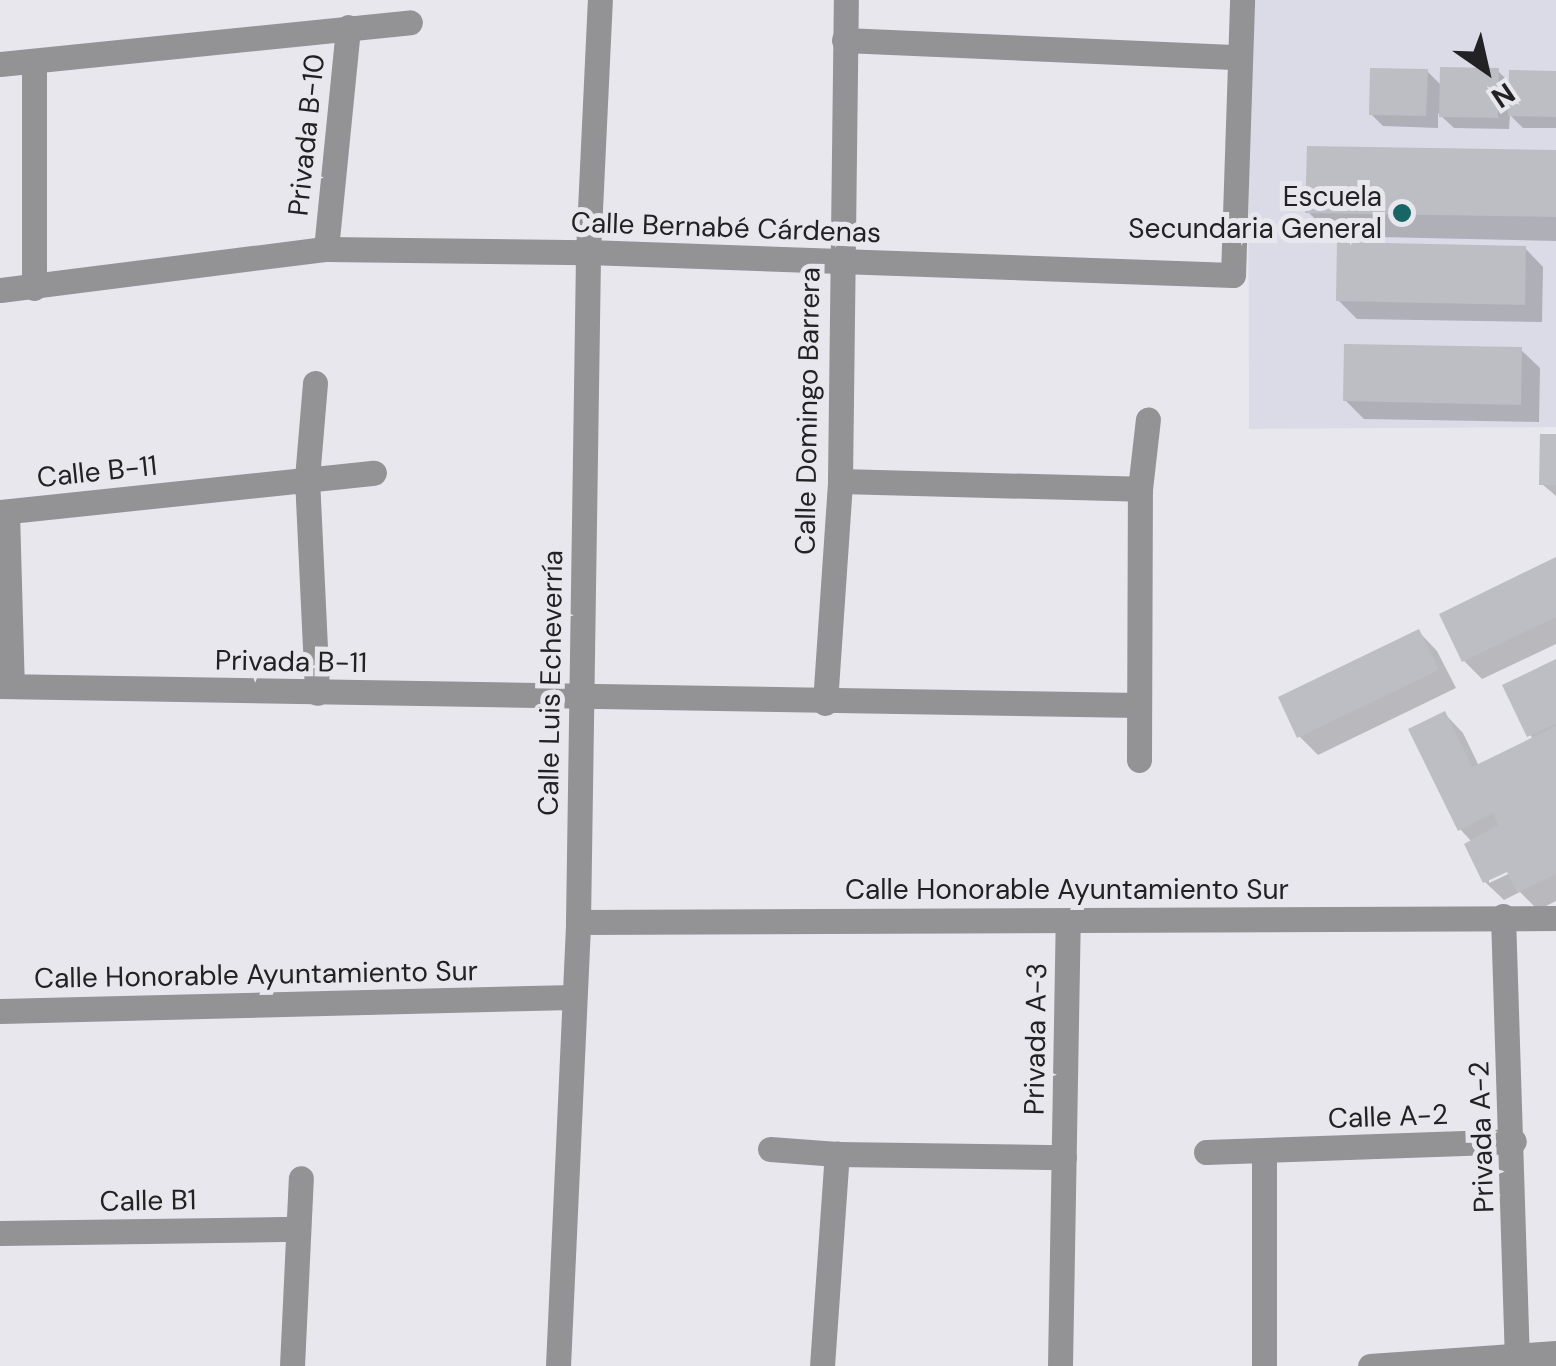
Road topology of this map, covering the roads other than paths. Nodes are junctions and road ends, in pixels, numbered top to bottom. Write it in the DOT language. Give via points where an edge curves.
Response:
graph roads {
  1 [pos="600,0"];
  2 [pos="846,0"];
  3 [pos="1242,0"];
  4 [pos="410,22"];
  5 [pos="348,27"];
  6 [pos="844,40"];
  7 [pos="1240,57"];
  8 [pos="34,62"];
  9 [pos="0,64"];
  10 [pos="326,249"];
  11 [pos="588,252"];
  12 [pos="842,262"];
  13 [pos="34,288"];
  14 [pos="0,290"];
  15 [pos="314,383"];
  16 [pos="1148,419"];
  17 [pos="374,473"];
  18 [pos="307,478"];
  19 [pos="840,481"];
  20 [pos="1140,489"];
  21 [pos="4,512"];
  22 [pos="6,686"];
  23 [pos="317,693"];
  24 [pos="580,696"];
  25 [pos="826,703"];
  26 [pos="1139,705"];
  27 [pos="1139,760"];
  28 [pos="1503,916"];
  29 [pos="1556,918"];
  30 [pos="578,922"];
  31 [pos="1068,922"];
  32 [pos="573,998"];
  33 [pos="0,1011"];
  34 [pos="1514,1141"];
  35 [pos="770,1149"];
  36 [pos="1206,1152"];
  37 [pos="1264,1152"];
  38 [pos="837,1154"];
  39 [pos="1064,1157"];
  40 [pos="302,1178"];
  41 [pos="298,1228"];
  42 [pos="0,1233"];
  43 [pos="1556,1352"];
  44 [pos="1518,1356"];
  45 [pos="292,1366"];
  46 [pos="558,1366"];
  47 [pos="822,1366"];
  48 [pos="1060,1366"];
  49 [pos="1264,1366"];
  50 [pos="1370,1366"];
  1 -- 11 [label="street, Calle Luis Echeverría"];
  2 -- 6 [label="street, Calle Domingo Barrera"];
  3 -- 7 [label="street"];
  4 -- 5 [label="street, Privada B-10"];
  5 -- 8 [label="street, Privada B-10"];
  5 -- 10 [label="street, Privada B-10"];
  6 -- 7 [label="street"];
  6 -- 12 [label="street, Calle Domingo Barrera"];
  7 -- 12 [label="street, Calle Bernabé Cárdenas" via="1233,276"];
  8 -- 9 [label="street, Privada B-10"];
  8 -- 13 [label="street"];
  10 -- 11 [label="street, Calle Bernabé Cárdenas"];
  10 -- 13 [label="street, Calle Bernabé Cárdenas"];
  11 -- 12 [label="street, Calle Bernabé Cárdenas"];
  11 -- 24 [label="street, Calle Luis Echeverría"];
  12 -- 19 [label="street, Calle Domingo Barrera"];
  13 -- 14 [label="street, Calle Bernabé Cárdenas"];
  15 -- 18 [label="street"];
  16 -- 20 [label="street"];
  17 -- 18 [label="street"];
  18 -- 21 [label="street, Calle B-11"];
  18 -- 23 [label="street"];
  19 -- 20 [label="street"];
  19 -- 25 [label="street, Calle Domingo Barrera"];
  20 -- 26 [label="street"];
  21 -- 22 [label="street, Calle B-11"];
  22 -- 23 [label="street, Privada B-11"];
  23 -- 24 [label="street, Privada B-11"];
  24 -- 25 [label="street"];
  24 -- 30 [label="street, Calle Luis Echeverría"];
  25 -- 26 [label="street"];
  26 -- 27 [label="street"];
  28 -- 29 [label="street, Calle Honorable Ayuntamiento Sur"];
  28 -- 31 [label="street, Calle Honorable Ayuntamiento Sur"];
  28 -- 34 [label="street, Privada A-2"];
  30 -- 31 [label="street, Calle Honorable Ayuntamiento Sur"];
  30 -- 32 [label="street, Calle Luis Echeverría"];
  31 -- 39 [label="street, Privada A-3"];
  32 -- 33 [label="street, Calle Honorable Ayuntamiento Sur"];
  32 -- 46 [label="street, Calle Luis Echeverría"];
  34 -- 37 [label="street, Calle A-2"];
  34 -- 44 [label="street, Privada A-2"];
  35 -- 38 [label="street"];
  36 -- 37 [label="street, Calle A-2"];
  37 -- 49 [label="street"];
  38 -- 39 [label="street"];
  38 -- 47 [label="street"];
  39 -- 48 [label="street, Privada A-3"];
  40 -- 41 [label="street"];
  41 -- 42 [label="street, Calle B1"];
  41 -- 45 [label="street"];
  43 -- 44 [label="street"];
  44 -- 50 [label="street"];
}
